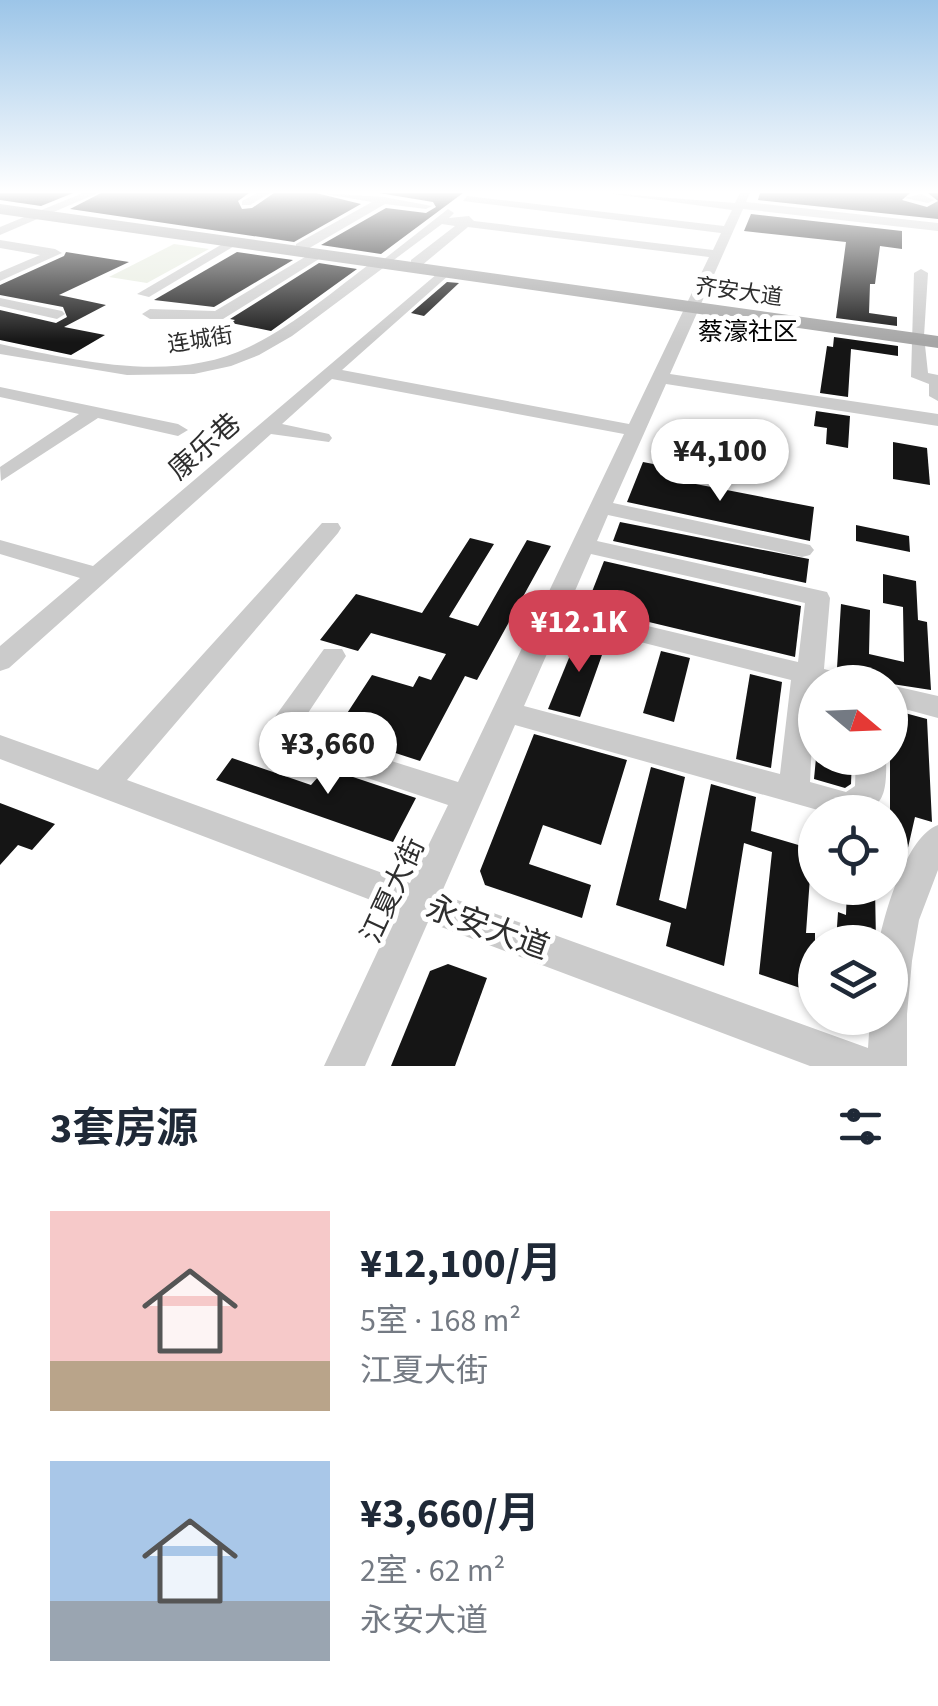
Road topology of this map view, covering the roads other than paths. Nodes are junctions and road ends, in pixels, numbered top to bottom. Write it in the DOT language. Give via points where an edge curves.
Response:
graph roads {
  1 [pos="234,243"];
  2 [pos="241,243"];
  3 [pos="252,243"];
  4 [pos="322,243"];
  5 [pos="409,243"];
  6 [pos="441,243"];
  7 [pos="626,243"];
  8 [pos="722,243"];
  9 [pos="0,244"];
  10 [pos="310,251"];
  11 [pos="717,254"];
  12 [pos="384,261"];
  13 [pos="416,263"];
  14 [pos="444,272"];
  15 [pos="921,273"];
  16 [pos="0,276"];
  17 [pos="144,294"];
  18 [pos="0,302"];
  19 [pos="694,304"];
  20 [pos="57,314"];
  21 [pos="150,314"];
  22 [pos="928,337"];
  23 [pos="0,349"];
  24 [pos="328,373"];
  25 [pos="660,378"];
  26 [pos="0,392"];
  27 [pos="938,396"];
  28 [pos="96,412"];
  29 [pos="938,420"];
  30 [pos="268,427"];
  31 [pos="178,430"];
  32 [pos="636,431"];
  33 [pos="322,438"];
  34 [pos="7,477"];
  35 [pos="601,507"];
  36 [pos="330,528"];
  37 [pos="583,545"];
  38 [pos="0,548"];
  39 [pos="802,550"];
  40 [pos="98,576"];
  41 [pos="553,612"];
  42 [pos="332,656"];
  43 [pos="0,661"];
  44 [pos="809,665"];
  45 [pos="798,673"];
  46 [pos="908,700"];
  47 [pos="938,707"];
  48 [pos="507,712"];
  49 [pos="0,747"];
  50 [pos="798,758"];
  51 [pos="871,775"];
  52 [pos="104,785"];
  53 [pos="794,791"];
  54 [pos="468,798"];
  55 [pos="938,839"];
  56 [pos="420,902"];
  57 [pos="899,925"];
  58 [pos="889,1035"];
  59 [pos="344,1066"];
  60 [pos="863,1066"];
  61 [pos="887,1066"];
  1 -- 17 [label="street"];
  2 -- 10 [label="main road, 齐安大道"];
  3 -- 10 [label="main road, 齐安大道"];
  4 -- 10 [label="street"];
  5 -- 12 [label="street, 连城街"];
  6 -- 13 [label="street"];
  7 -- 11 [label="street"];
  8 -- 11 [label="street, 江夏大街"];
  9 -- 16 [label="street" via="55,253"];
  10 -- 12 [label="main road, 齐安大道"];
  10 -- 21 [label="street" via="218,316"];
  11 -- 19 [label="street, 江夏大街"];
  12 -- 13 [label="main road, 齐安大道"];
  12 -- 14 [label="main road, 齐安大道"];
  12 -- 23 [label="street, 连城街" via="260,348 211,365 89,365"];
  13 -- 19 [label="main road, 齐安大道"];
  14 -- 19 [label="main road, 齐安大道"];
  14 -- 24 [label="street, 康乐巷"];
  15 -- 22 [label="street"];
  18 -- 20 [label="street"];
  19 -- 22 [label="main road, 齐安大道"];
  19 -- 25 [label="street, 江夏大街"];
  22 -- 27 [label="street" via="920,377 936,380"];
  24 -- 30 [label="street, 康乐巷"];
  24 -- 32 [label="street"];
  25 -- 29 [label="street"];
  25 -- 32 [label="street, 江夏大街"];
  26 -- 28 [label="street"];
  28 -- 31 [label="street"];
  28 -- 34 [label="street"];
  30 -- 33 [label="street"];
  30 -- 40 [label="street, 康乐巷"];
  32 -- 35 [label="street, 江夏大街"];
  35 -- 37 [label="street, 江夏大街"];
  35 -- 39 [label="street"];
  36 -- 52 [label="street"];
  37 -- 41 [label="street, 江夏大街"];
  37 -- 44 [label="street" via="818,598"];
  38 -- 40 [label="street"];
  40 -- 43 [label="street, 康乐巷"];
  41 -- 45 [label="street"];
  41 -- 48 [label="street, 江夏大街"];
  42 -- 54 [label="street" via="276,736"];
  46 -- 47 [label="street"];
  48 -- 53 [label="street"];
  48 -- 54 [label="street, 江夏大街"];
  49 -- 52 [label="street, 永安大道"];
  50 -- 53 [label="street"];
  51 -- 53 [label="street" via="871,792 850,806"];
  52 -- 56 [label="street, 永安大道"];
  54 -- 56 [label="street, 江夏大街"];
  55 -- 57 [label="street" via="918,871"];
  56 -- 59 [label="street, 江夏大街"];
  56 -- 60 [label="street, 永安大道"];
  58 -- 61 [label="street"];
}
